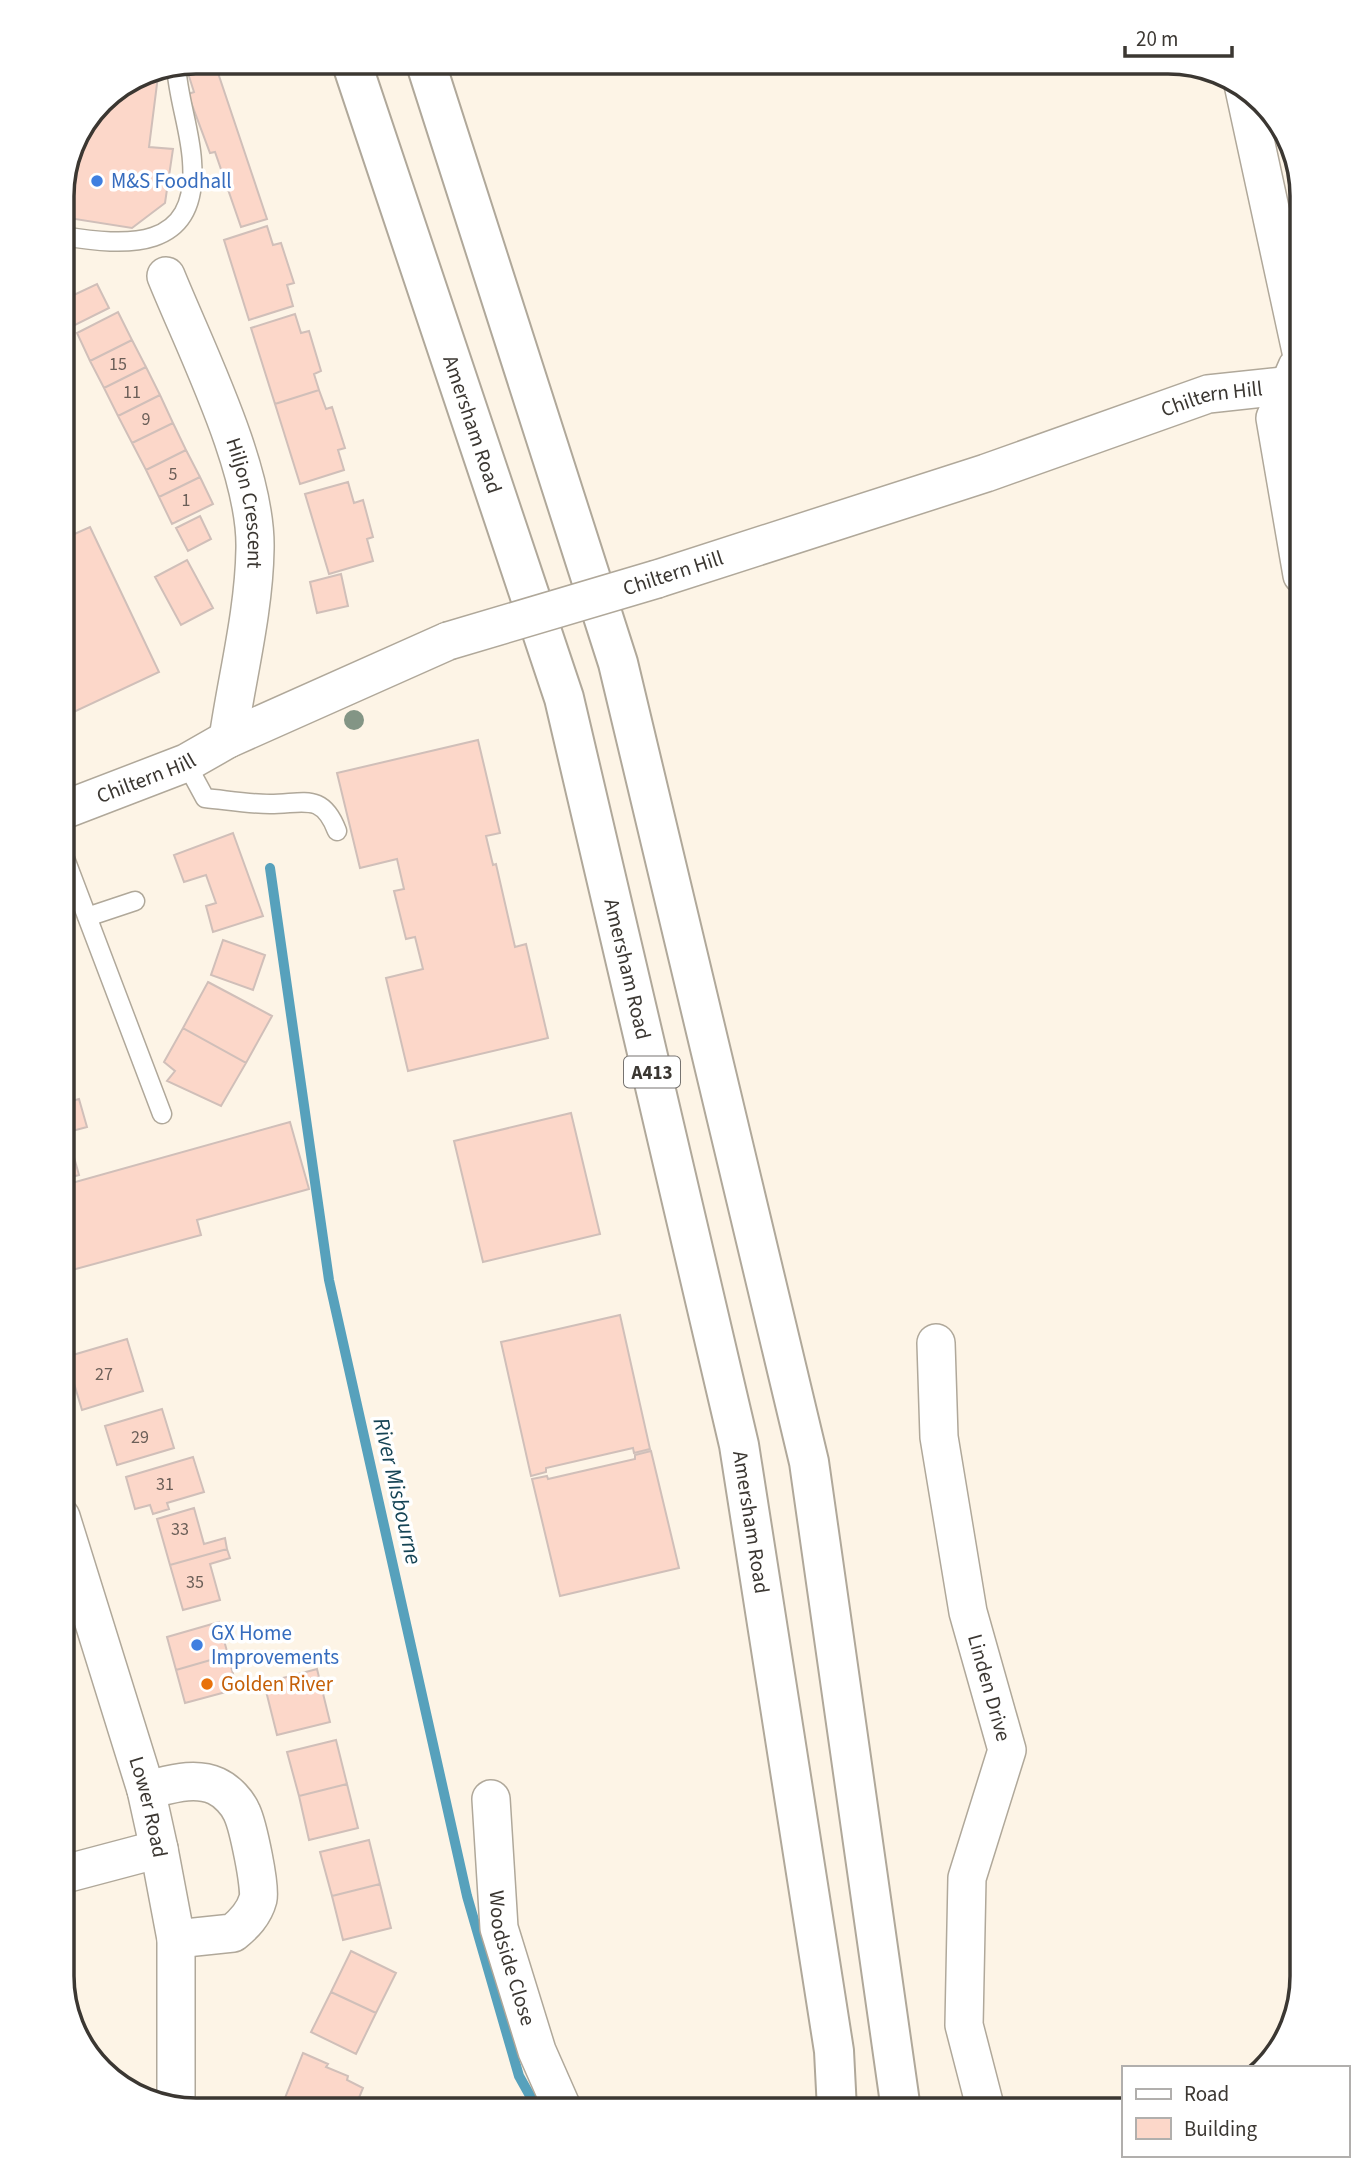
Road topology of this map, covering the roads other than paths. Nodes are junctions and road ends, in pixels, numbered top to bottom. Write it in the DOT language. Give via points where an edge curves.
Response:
graph roads {
  1 [pos="355,74"];
  2 [pos="429,74"];
  3 [pos="177,76"];
  4 [pos="1247,103"];
  5 [pos="74,237"];
  6 [pos="166,276"];
  7 [pos="1290,324"];
  8 [pos="1290,372"];
  9 [pos="1290,388"];
  10 [pos="1290,505"];
  11 [pos="228,739"];
  12 [pos="186,763"];
  13 [pos="74,806"];
  14 [pos="337,831"];
  15 [pos="74,882"];
  16 [pos="135,901"];
  17 [pos="87,917"];
  18 [pos="162,1114"];
  19 [pos="936,1343"];
  20 [pos="74,1559"];
  21 [pos="146,1790"];
  22 [pos="491,1799"];
  23 [pos="159,1849"];
  24 [pos="74,1872"];
  25 [pos="176,1939"];
  26 [pos="176,2096"];
  27 [pos="557,2097"];
  28 [pos="836,2098"];
  29 [pos="899,2098"];
  30 [pos="983,2098"];
  1 -- 28 [label="highway, Amersham Road / A413" via="564,698 739,1445 834,2051"];
  2 -- 29 [label="highway, A413" via="618,663 809,1462"];
  3 -- 5 [label="lane" via="192,161 189,197 177,221 161,235 143,242"];
  4 -- 7 [label="street"];
  6 -- 11 [label="street, Hiljon Crescent" via="227,424 249,498 255,548"];
  8 -- 11 [label="street, Chiltern Hill, bridge" via="1208,394 986,473 657,579 448,641"];
  9 -- 10 [label="street" via="1275,418"];
  11 -- 12 [label="street, Chiltern Hill"];
  12 -- 13 [label="street, Chiltern Hill"];
  12 -- 14 [label="lane" via="205,798 317,803 331,814"];
  15 -- 17 [label="lane"];
  16 -- 17 [label="lane"];
  17 -- 18 [label="lane"];
  19 -- 30 [label="street, Linden Drive" via="939,1437 968,1612 1007,1750 967,1878 964,2025"];
  20 -- 21 [label="street, Lower Road"];
  21 -- 23 [label="street, Lower Road"];
  21 -- 25 [label="street" via="204,1782 230,1796 243,1814 259,1895 254,1911 233,1933"];
  22 -- 27 [label="street, Woodside Close" via="499,1928 537,2051"];
  23 -- 24 [label="street"];
  23 -- 25 [label="street, Lower Road"];
  25 -- 26 [label="street, Lower Road"];
}
